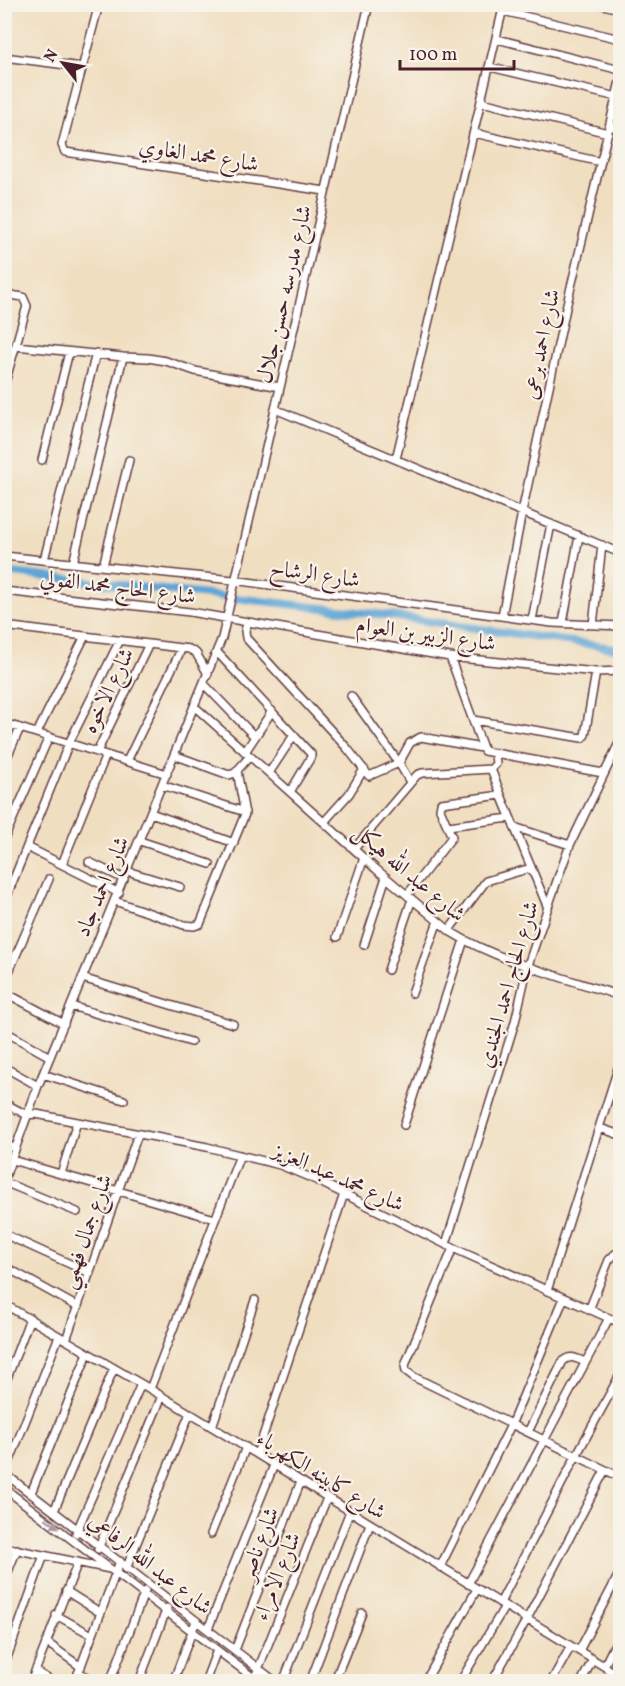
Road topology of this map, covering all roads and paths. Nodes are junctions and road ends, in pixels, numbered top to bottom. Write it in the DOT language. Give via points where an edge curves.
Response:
graph roads {
  1 [pos="99,4"];
  2 [pos="369,4"];
  3 [pos="599,4"];
  4 [pos="504,8"];
  5 [pos="621,9"];
  6 [pos="497,39"];
  7 [pos="621,39"];
  8 [pos="4,57"];
  9 [pos="82,67"];
  10 [pos="490,67"];
  11 [pos="621,69"];
  12 [pos="621,81"];
  13 [pos="618,95"];
  14 [pos="482,102"];
  15 [pos="609,129"];
  16 [pos="621,129"];
  17 [pos="474,133"];
  18 [pos="601,162"];
  19 [pos="325,191"];
  20 [pos="4,294"];
  21 [pos="16,346"];
  22 [pos="69,352"];
  23 [pos="96,353"];
  24 [pos="123,357"];
  25 [pos="4,386"];
  26 [pos="280,387"];
  27 [pos="275,409"];
  28 [pos="396,459"];
  29 [pos="42,460"];
  30 [pos="129,460"];
  31 [pos="522,512"];
  32 [pos="551,524"];
  33 [pos="579,536"];
  34 [pos="602,545"];
  35 [pos="621,553"];
  36 [pos="4,556"];
  37 [pos="44,560"];
  38 [pos="73,563"];
  39 [pos="103,566"];
  40 [pos="233,580"];
  41 [pos="4,591"];
  42 [pos="229,606"];
  43 [pos="502,616"];
  44 [pos="227,619"];
  45 [pos="532,620"];
  46 [pos="247,622"];
  47 [pos="563,624"];
  48 [pos="593,625"];
  49 [pos="4,626"];
  50 [pos="621,627"];
  51 [pos="85,636"];
  52 [pos="120,640"];
  53 [pos="149,644"];
  54 [pos="182,648"];
  55 [pos="217,652"];
  56 [pos="450,657"];
  57 [pos="621,671"];
  58 [pos="596,672"];
  59 [pos="208,674"];
  60 [pos="204,684"];
  61 [pos="351,696"];
  62 [pos="194,706"];
  63 [pos="272,711"];
  64 [pos="473,720"];
  65 [pos="4,723"];
  66 [pos="20,728"];
  67 [pos="37,733"];
  68 [pos="294,735"];
  69 [pos="255,736"];
  70 [pos="50,737"];
  71 [pos="621,741"];
  72 [pos="69,743"];
  73 [pos="482,748"];
  74 [pos="97,752"];
  75 [pos="248,754"];
  76 [pos="106,755"];
  77 [pos="174,755"];
  78 [pos="495,755"];
  79 [pos="612,758"];
  80 [pos="621,760"];
  81 [pos="127,761"];
  82 [pos="399,763"];
  83 [pos="4,764"];
  84 [pos="491,769"];
  85 [pos="364,770"];
  86 [pos="237,771"];
  87 [pos="269,773"];
  88 [pos="603,773"];
  89 [pos="167,774"];
  90 [pos="410,782"];
  91 [pos="162,785"];
  92 [pos="290,792"];
  93 [pos="501,795"];
  94 [pos="245,812"];
  95 [pos="151,813"];
  96 [pos="510,818"];
  97 [pos="324,822"];
  98 [pos="448,826"];
  99 [pos="514,827"];
  100 [pos="4,839"];
  101 [pos="140,841"];
  102 [pos="234,843"];
  103 [pos="570,846"];
  104 [pos="27,847"];
  105 [pos="354,849"];
  106 [pos="364,858"];
  107 [pos="89,862"];
  108 [pos="62,864"];
  109 [pos="210,864"];
  110 [pos="531,868"];
  111 [pos="127,871"];
  112 [pos="386,877"];
  113 [pos="48,879"];
  114 [pos="124,879"];
  115 [pos="180,887"];
  116 [pos="117,897"];
  117 [pos="410,897"];
  118 [pos="4,903"];
  119 [pos="548,908"];
  120 [pos="438,921"];
  121 [pos="449,930"];
  122 [pos="338,937"];
  123 [pos="464,940"];
  124 [pos="364,945"];
  125 [pos="528,965"];
  126 [pos="388,970"];
  127 [pos="82,978"];
  128 [pos="4,983"];
  129 [pos="4,992"];
  130 [pos="412,993"];
  131 [pos="621,996"];
  132 [pos="71,1006"];
  133 [pos="64,1024"];
  134 [pos="232,1024"];
  135 [pos="4,1031"];
  136 [pos="190,1042"];
  137 [pos="50,1057"];
  138 [pos="621,1062"];
  139 [pos="4,1067"];
  140 [pos="43,1074"];
  141 [pos="38,1086"];
  142 [pos="617,1089"];
  143 [pos="124,1100"];
  144 [pos="4,1103"];
  145 [pos="27,1115"];
  146 [pos="78,1122"];
  147 [pos="404,1125"];
  148 [pos="600,1128"];
  149 [pos="138,1134"];
  150 [pos="621,1135"];
  151 [pos="4,1143"];
  152 [pos="15,1149"];
  153 [pos="240,1155"];
  154 [pos="12,1160"];
  155 [pos="61,1174"];
  156 [pos="4,1181"];
  157 [pos="118,1191"];
  158 [pos="344,1194"];
  159 [pos="77,1212"];
  160 [pos="215,1219"];
  161 [pos="4,1234"];
  162 [pos="449,1246"];
  163 [pos="621,1254"];
  164 [pos="4,1266"];
  165 [pos="90,1273"];
  166 [pos="547,1292"];
  167 [pos="564,1298"];
  168 [pos="255,1300"];
  169 [pos="5,1304"];
  170 [pos="78,1307"];
  171 [pos="589,1310"];
  172 [pos="30,1318"];
  173 [pos="609,1318"];
  174 [pos="621,1323"];
  175 [pos="59,1335"];
  176 [pos="66,1340"];
  177 [pos="88,1353"];
  178 [pos="585,1362"];
  179 [pos="114,1368"];
  180 [pos="621,1375"];
  181 [pos="141,1384"];
  182 [pos="4,1386"];
  183 [pos="150,1389"];
  184 [pos="162,1396"];
  185 [pos="190,1413"];
  186 [pos="511,1425"];
  187 [pos="212,1427"];
  188 [pos="528,1432"];
  189 [pos="545,1441"];
  190 [pos="246,1448"];
  191 [pos="257,1454"];
  192 [pos="576,1456"];
  193 [pos="274,1465"];
  194 [pos="605,1470"];
  195 [pos="5,1473"];
  196 [pos="621,1477"];
  197 [pos="301,1482"];
  198 [pos="7,1490"];
  199 [pos="31,1493"];
  200 [pos="327,1498"];
  201 [pos="4,1501"];
  202 [pos="54,1511"];
  203 [pos="350,1511"];
  204 [pos="370,1524"];
  205 [pos="78,1529"];
  206 [pos="211,1534"];
  207 [pos="74,1539"];
  208 [pos="99,1546"];
  209 [pos="4,1547"];
  210 [pos="17,1549"];
  211 [pos="44,1555"];
  212 [pos="95,1555"];
  213 [pos="78,1562"];
  214 [pos="120,1562"];
  215 [pos="440,1567"];
  216 [pos="127,1568"];
  217 [pos="114,1570"];
  218 [pos="621,1572"];
  219 [pos="123,1577"];
  220 [pos="4,1582"];
  221 [pos="147,1583"];
  222 [pos="468,1584"];
  223 [pos="477,1589"];
  224 [pos="66,1591"];
  225 [pos="144,1593"];
  226 [pos="170,1601"];
  227 [pos="502,1604"];
  228 [pos="166,1610"];
  229 [pos="100,1613"];
  230 [pos="362,1613"];
  231 [pos="56,1616"];
  232 [pos="527,1619"];
  233 [pos="196,1620"];
  234 [pos="208,1629"];
  235 [pos="192,1630"];
  236 [pos="621,1634"];
  237 [pos="92,1635"];
  238 [pos="46,1642"];
  239 [pos="572,1646"];
  240 [pos="217,1650"];
  241 [pos="235,1650"];
  242 [pos="579,1651"];
  243 [pos="593,1659"];
  244 [pos="4,1666"];
  245 [pos="604,1666"];
  246 [pos="259,1668"];
  247 [pos="79,1670"];
  248 [pos="35,1671"];
  249 [pos="619,1675"];
  250 [pos="256,1680"];
  251 [pos="552,1681"];
  252 [pos="31,1682"];
  253 [pos="53,1682"];
  254 [pos="75,1682"];
  255 [pos="100,1682"];
  256 [pos="110,1682"];
  257 [pos="139,1682"];
  258 [pos="173,1682"];
  259 [pos="205,1682"];
  260 [pos="276,1682"];
  261 [pos="283,1682"];
  262 [pos="310,1682"];
  263 [pos="334,1682"];
  264 [pos="425,1682"];
  265 [pos="460,1682"];
  266 [pos="492,1682"];
  267 [pos="581,1682"];
  268 [pos="612,1682"];
  1 -- 9 [label="street"];
  2 -- 19 [label="street, شارع مدرسه حسن جلال"];
  3 -- 5 [label="street"];
  4 -- 6 [label="street"];
  4 -- 7 [label="street"];
  6 -- 10 [label="street"];
  6 -- 11 [label="street"];
  8 -- 9 [label="street"];
  9 -- 19 [label="street, شارع محمد الغاوي" via="62,145 67,152"];
  10 -- 13 [label="street"];
  10 -- 14 [label="street"];
  12 -- 13 [label="street, شارع احمد برعى"];
  13 -- 15 [label="street, شارع احمد برعى"];
  14 -- 15 [label="street"];
  14 -- 17 [label="street"];
  15 -- 16 [label="street"];
  15 -- 18 [label="street, شارع احمد برعى"];
  17 -- 18 [label="street"];
  17 -- 28 [label="street"];
  18 -- 31 [label="street, شارع احمد برعى"];
  19 -- 26 [label="street, شارع مدرسه حسن جلال"];
  20 -- 21 [label="street" via="27,301"];
  21 -- 22 [label="street"];
  21 -- 25 [label="street"];
  22 -- 23 [label="street"];
  22 -- 29 [label="street"];
  23 -- 24 [label="street"];
  23 -- 37 [label="street"];
  24 -- 26 [label="street" via="166,361 195,371"];
  24 -- 38 [label="street"];
  26 -- 27 [label="street, شارع مدرسه حسن جلال"];
  27 -- 28 [label="street"];
  27 -- 40 [label="street, شارع مدرسه حسن جلال"];
  28 -- 31 [label="street"];
  30 -- 39 [label="street"];
  31 -- 32 [label="street"];
  31 -- 43 [label="street, شارع احمد برعى"];
  32 -- 33 [label="street"];
  32 -- 45 [label="street"];
  33 -- 34 [label="street"];
  33 -- 47 [label="street"];
  34 -- 35 [label="street"];
  34 -- 48 [label="street"];
  36 -- 37 [label="street, شارع الرشاح"];
  37 -- 38 [label="street, شارع الرشاح"];
  38 -- 39 [label="street, شارع الرشاح"];
  39 -- 40 [label="street, شارع الرشاح"];
  40 -- 42 [label="street, شارع مدرسه حسن جلال"];
  40 -- 43 [label="street, شارع الرشاح"];
  41 -- 44 [label="street, شارع الحاج محمد الفولي"];
  42 -- 44 [label="street, شارع احمد جاد"];
  43 -- 45 [label="street, شارع الرشاح"];
  44 -- 46 [label="street, شارع الزبير بن العوام"];
  44 -- 55 [label="street, شارع احمد جاد"];
  45 -- 47 [label="street, شارع الرشاح"];
  46 -- 56 [label="street, شارع الزبير بن العوام"];
  46 -- 85 [label="street" via="246,638"];
  47 -- 48 [label="street, شارع الرشاح"];
  48 -- 50 [label="street, شارع الرشاح"];
  49 -- 51 [label="street"];
  51 -- 52 [label="street"];
  51 -- 67 [label="street"];
  52 -- 53 [label="street"];
  52 -- 72 [label="street"];
  53 -- 54 [label="street"];
  53 -- 74 [label="street, شارع الاخوه"];
  54 -- 59 [label="street" via="193,650"];
  54 -- 81 [label="street"];
  55 -- 59 [label="street, شارع احمد جاد"];
  55 -- 63 [label="street"];
  56 -- 58 [label="street, شارع الزبير بن العوام"];
  56 -- 64 [label="street"];
  57 -- 58 [label="street, شارع الزبير بن العوام"];
  58 -- 64 [label="street" via="582,738"];
  59 -- 60 [label="street, شارع احمد جاد"];
  60 -- 62 [label="street, شارع احمد جاد"];
  60 -- 69 [label="street"];
  61 -- 82 [label="street"];
  62 -- 75 [label="street, شارع عبد الله هيكل"];
  62 -- 77 [label="street, شارع احمد جاد"];
  63 -- 68 [label="street"];
  63 -- 69 [label="street"];
  64 -- 73 [label="street"];
  65 -- 66 [label="street"];
  66 -- 67 [label="street"];
  66 -- 83 [label="street"];
  67 -- 70 [label="street"];
  68 -- 87 [label="street"];
  68 -- 92 [label="street" via="311,756"];
  69 -- 75 [label="street"];
  70 -- 72 [label="street"];
  70 -- 100 [label="street"];
  71 -- 79 [label="street, شارع الحاج احمد الجندي"];
  72 -- 74 [label="street"];
  72 -- 104 [label="street"];
  73 -- 78 [label="street"];
  73 -- 82 [label="street" via="421,737 410,743"];
  74 -- 76 [label="street"];
  75 -- 86 [label="street"];
  75 -- 87 [label="street, شارع عبد الله هيكل"];
  76 -- 81 [label="street"];
  76 -- 108 [label="street"];
  77 -- 86 [label="street" via="226,774"];
  77 -- 89 [label="street, شارع احمد جاد"];
  78 -- 84 [label="street" via="496,764"];
  78 -- 88 [label="street"];
  79 -- 80 [label="street"];
  79 -- 88 [label="street, شارع الحاج احمد الجندي"];
  81 -- 89 [label="street"];
  82 -- 85 [label="street" via="372,776"];
  82 -- 90 [label="street"];
  84 -- 90 [label="street" via="422,772"];
  84 -- 93 [label="street"];
  85 -- 97 [label="street"];
  86 -- 94 [label="street"];
  87 -- 92 [label="street, شارع عبد الله هيكل"];
  88 -- 103 [label="street, شارع الحاج احمد الجندي"];
  89 -- 91 [label="street, شارع احمد جاد"];
  90 -- 105 [label="street"];
  91 -- 94 [label="street"];
  91 -- 95 [label="street, شارع احمد جاد"];
  92 -- 97 [label="street, شارع عبد الله هيكل"];
  93 -- 96 [label="street"];
  93 -- 98 [label="street" via="442,801 440,809"];
  94 -- 102 [label="street"];
  95 -- 101 [label="street, شارع احمد جاد"];
  95 -- 102 [label="street"];
  96 -- 98 [label="street"];
  96 -- 99 [label="street"];
  97 -- 105 [label="street, شارع عبد الله هيكل"];
  98 -- 117 [label="street" via="452,837"];
  99 -- 103 [label="street"];
  99 -- 110 [label="street"];
  101 -- 109 [label="street"];
  101 -- 111 [label="street, شارع احمد جاد"];
  102 -- 116 [label="street" via="200,924 184,925"];
  103 -- 119 [label="street, شارع الحاج احمد الجندي"];
  104 -- 108 [label="street"];
  104 -- 118 [label="street"];
  105 -- 106 [label="street, شارع عبد الله هيكل"];
  106 -- 112 [label="street, شارع عبد الله هيكل"];
  106 -- 122 [label="street"];
  107 -- 114 [label="street"];
  108 -- 116 [label="street"];
  110 -- 119 [label="street"];
  110 -- 121 [label="street" via="486,880"];
  111 -- 114 [label="street, شارع احمد جاد"];
  111 -- 115 [label="street"];
  112 -- 117 [label="street, شارع عبد الله هيكل"];
  112 -- 124 [label="street"];
  113 -- 128 [label="street"];
  114 -- 116 [label="street, شارع احمد جاد"];
  116 -- 127 [label="street, شارع احمد جاد"];
  117 -- 120 [label="street, شارع عبد الله هيكل"];
  117 -- 126 [label="street"];
  119 -- 125 [label="street, شارع الحاج احمد الجندي"];
  120 -- 121 [label="street, شارع عبد الله هيكل"];
  120 -- 130 [label="street"];
  121 -- 123 [label="street, شارع عبد الله هيكل"];
  123 -- 125 [label="street, شارع عبد الله هيكل"];
  123 -- 147 [label="street"];
  125 -- 131 [label="street, شارع عبد الله هيكل"];
  125 -- 162 [label="street, شارع الحاج احمد الجندي"];
  127 -- 132 [label="street, شارع احمد جاد"];
  127 -- 134 [label="street"];
  129 -- 133 [label="street"];
  132 -- 133 [label="street, شارع احمد جاد"];
  132 -- 136 [label="street"];
  133 -- 137 [label="street, شارع احمد جاد"];
  135 -- 137 [label="street"];
  137 -- 140 [label="street, شارع احمد جاد"];
  138 -- 142 [label="street"];
  139 -- 141 [label="street"];
  140 -- 141 [label="street, شارع احمد جاد"];
  140 -- 143 [label="street"];
  141 -- 145 [label="street, شارع احمد جاد"];
  142 -- 148 [label="street"];
  144 -- 145 [label="street"];
  145 -- 146 [label="street, شارع محمد عبد العزيز"];
  145 -- 152 [label="street, شارع احمد جاد"];
  146 -- 149 [label="street, شارع محمد عبد العزيز"];
  146 -- 155 [label="street"];
  148 -- 150 [label="street"];
  148 -- 166 [label="street"];
  149 -- 153 [label="street, شارع محمد عبد العزيز"];
  149 -- 157 [label="street, شارع جمال فهمي"];
  151 -- 152 [label="street"];
  152 -- 154 [label="street, شارع احمد جاد"];
  153 -- 158 [label="street, شارع محمد عبد العزيز" via="280,1165"];
  153 -- 160 [label="street"];
  154 -- 155 [label="street"];
  154 -- 156 [label="street, شارع احمد جاد"];
  155 -- 157 [label="street"];
  156 -- 159 [label="street"];
  157 -- 160 [label="street"];
  157 -- 165 [label="street, شارع جمال فهمي"];
  158 -- 162 [label="street, شارع محمد عبد العزيز"];
  158 -- 191 [label="street"];
  160 -- 183 [label="street"];
  161 -- 165 [label="street"];
  162 -- 166 [label="street, شارع محمد عبد العزيز"];
  162 -- 186 [label="street, شارع الحاج احمد الجندي" via="406,1371"];
  163 -- 171 [label="street" via="609,1260"];
  164 -- 170 [label="street"];
  165 -- 170 [label="street, شارع جمال فهمي"];
  166 -- 167 [label="street, شارع محمد عبد العزيز"];
  167 -- 171 [label="street, شارع محمد عبد العزيز"];
  167 -- 186 [label="street"];
  168 -- 187 [label="street"];
  169 -- 172 [label="street, شارع كابينه الكهرباء"];
  170 -- 176 [label="street, شارع جمال فهمي"];
  171 -- 173 [label="street, شارع محمد عبد العزيز"];
  172 -- 175 [label="street, شارع كابينه الكهرباء"];
  172 -- 182 [label="street"];
  173 -- 174 [label="street, شارع محمد عبد العزيز"];
  173 -- 178 [label="street"];
  175 -- 176 [label="street, شارع كابينه الكهرباء"];
  175 -- 195 [label="street"];
  176 -- 177 [label="street, شارع كابينه الكهرباء"];
  177 -- 179 [label="street, شارع كابينه الكهرباء"];
  177 -- 199 [label="street"];
  178 -- 188 [label="street" via="569,1357 563,1362"];
  178 -- 189 [label="street"];
  179 -- 181 [label="street, شارع كابينه الكهرباء"];
  179 -- 202 [label="street"];
  180 -- 192 [label="street"];
  181 -- 183 [label="street, شارع كابينه الكهرباء"];
  181 -- 205 [label="street"];
  183 -- 184 [label="street, شارع كابينه الكهرباء"];
  184 -- 185 [label="street, شارع كابينه الكهرباء"];
  184 -- 208 [label="street"];
  185 -- 187 [label="street, شارع كابينه الكهرباء"];
  185 -- 216 [label="street"];
  186 -- 188 [label="street"];
  186 -- 215 [label="street"];
  187 -- 190 [label="street, شارع كابينه الكهرباء"];
  188 -- 189 [label="street"];
  189 -- 192 [label="street"];
  189 -- 222 [label="street"];
  190 -- 191 [label="street, شارع كابينه الكهرباء"];
  190 -- 206 [label="street"];
  191 -- 193 [label="street, شارع كابينه الكهرباء"];
  192 -- 194 [label="street"];
  192 -- 227 [label="street"];
  193 -- 197 [label="street, شارع كابينه الكهرباء"];
  193 -- 234 [label="street"];
  194 -- 196 [label="street"];
  194 -- 232 [label="street"];
  195 -- 199 [label="street, شارع عبد الله الرفاعي"];
  197 -- 200 [label="street, شارع كابينه الكهرباء"];
  197 -- 241 [label="street, شارع ناصر"];
  198 -- 201 [label="street"];
  198 -- 207 [label="street, شارع عبد الله الرفاعي, one-way"];
  199 -- 202 [label="street, شارع عبد الله الرفاعي"];
  200 -- 203 [label="street, شارع كابينه الكهرباء"];
  200 -- 246 [label="street, شارع الامراء"];
  202 -- 205 [label="street, شارع عبد الله الرفاعي"];
  203 -- 204 [label="street, شارع كابينه الكهرباء"];
  203 -- 261 [label="street"];
  204 -- 215 [label="street, شارع كابينه الكهرباء"];
  204 -- 262 [label="street"];
  205 -- 207 [label="street"];
  205 -- 208 [label="street, شارع عبد الله الرفاعي"];
  207 -- 212 [label="street, شارع عبد الله الرفاعي"];
  208 -- 212 [label="street"];
  208 -- 214 [label="street, شارع عبد الله الرفاعي"];
  209 -- 210 [label="street"];
  210 -- 211 [label="street"];
  210 -- 220 [label="street"];
  211 -- 213 [label="street"];
  211 -- 244 [label="street"];
  212 -- 217 [label="street, شارع عبد الله الرفاعي"];
  213 -- 217 [label="street"];
  213 -- 224 [label="street"];
  214 -- 216 [label="street, شارع عبد الله الرفاعي"];
  214 -- 217 [label="street"];
  215 -- 222 [label="street, شارع كابينه الكهرباء"];
  216 -- 219 [label="street"];
  216 -- 221 [label="street, شارع عبد الله الرفاعي"];
  217 -- 219 [label="street, شارع عبد الله الرفاعي"];
  217 -- 229 [label="street"];
  218 -- 242 [label="street"];
  219 -- 225 [label="street, شارع عبد الله الرفاعي"];
  221 -- 225 [label="street"];
  221 -- 226 [label="street, شارع عبد الله الرفاعي"];
  222 -- 223 [label="street, شارع كابينه الكهرباء"];
  223 -- 227 [label="street, شارع كابينه الكهرباء"];
  223 -- 264 [label="street"];
  224 -- 229 [label="street"];
  224 -- 231 [label="street"];
  225 -- 228 [label="street, شارع عبد الله الرفاعي"];
  225 -- 256 [label="street"];
  226 -- 228 [label="street"];
  226 -- 233 [label="street, شارع عبد الله الرفاعي"];
  227 -- 232 [label="street, شارع كابينه الكهرباء"];
  227 -- 265 [label="street"];
  228 -- 235 [label="street, شارع عبد الله الرفاعي"];
  228 -- 257 [label="street"];
  229 -- 237 [label="street"];
  230 -- 263 [label="street"];
  231 -- 237 [label="street"];
  231 -- 238 [label="street"];
  232 -- 239 [label="street, شارع كابينه الكهرباء"];
  232 -- 266 [label="street"];
  233 -- 234 [label="street, شارع عبد الله الرفاعي"];
  233 -- 235 [label="street"];
  234 -- 241 [label="street, شارع عبد الله الرفاعي"];
  235 -- 240 [label="street, شارع عبد الله الرفاعي"];
  235 -- 258 [label="street"];
  236 -- 245 [label="street"];
  237 -- 247 [label="street"];
  238 -- 247 [label="street"];
  238 -- 248 [label="street"];
  239 -- 242 [label="street, شارع كابينه الكهرباء"];
  239 -- 251 [label="street"];
  240 -- 250 [label="street, شارع عبد الله الرفاعي"];
  240 -- 259 [label="street"];
  241 -- 246 [label="street, شارع عبد الله الرفاعي"];
  242 -- 243 [label="street, شارع كابينه الكهرباء"];
  243 -- 245 [label="street, شارع كابينه الكهرباء"];
  243 -- 267 [label="street"];
  245 -- 249 [label="street, شارع كابينه الكهرباء"];
  246 -- 250 [label="street, شارع الامراء"];
  246 -- 260 [label="street, شارع عبد الله الرفاعي"];
  247 -- 254 [label="street"];
  247 -- 255 [label="street"];
  248 -- 252 [label="street"];
  248 -- 253 [label="street"];
  249 -- 268 [label="street"];
}
